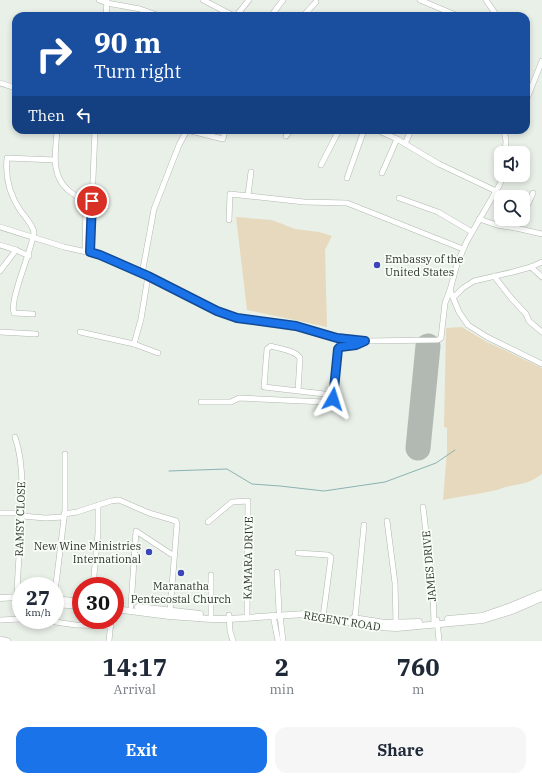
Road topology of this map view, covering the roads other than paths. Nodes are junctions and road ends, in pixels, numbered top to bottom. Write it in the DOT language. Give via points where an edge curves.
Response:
graph roads {
  1 [pos="99,0"];
  2 [pos="249,0"];
  3 [pos="283,0"];
  4 [pos="420,0"];
  5 [pos="486,0"];
  6 [pos="206,1"];
  7 [pos="107,2"];
  8 [pos="316,2"];
  9 [pos="106,12"];
  10 [pos="149,12"];
  11 [pos="227,12"];
  12 [pos="238,12"];
  13 [pos="274,12"];
  14 [pos="307,12"];
  15 [pos="448,12"];
  16 [pos="494,12"];
  17 [pos="542,61"];
  18 [pos="0,83"];
  19 [pos="12,87"];
  20 [pos="530,91"];
  21 [pos="57,134"];
  22 [pos="95,134"];
  23 [pos="185,134"];
  24 [pos="201,134"];
  25 [pos="224,134"];
  26 [pos="337,134"];
  27 [pos="363,134"];
  28 [pos="386,134"];
  29 [pos="409,134"];
  30 [pos="505,134"];
  31 [pos="397,139"];
  32 [pos="405,144"];
  33 [pos="505,146"];
  34 [pos="55,160"];
  35 [pos="321,165"];
  36 [pos="251,172"];
  37 [pos="382,173"];
  38 [pos="347,178"];
  39 [pos="494,190"];
  40 [pos="533,193"];
  41 [pos="494,194"];
  42 [pos="248,195"];
  43 [pos="399,198"];
  44 [pos="530,200"];
  45 [pos="479,219"];
  46 [pos="230,220"];
  47 [pos="0,227"];
  48 [pos="516,228"];
  49 [pos="472,232"];
  50 [pos="542,234"];
  51 [pos="33,238"];
  52 [pos="0,245"];
  53 [pos="463,249"];
  54 [pos="16,250"];
  55 [pos="87,252"];
  56 [pos="29,256"];
  57 [pos="542,262"];
  58 [pos="531,267"];
  59 [pos="0,271"];
  60 [pos="142,274"];
  61 [pos="148,276"];
  62 [pos="494,276"];
  63 [pos="542,277"];
  64 [pos="450,290"];
  65 [pos="453,298"];
  66 [pos="33,314"];
  67 [pos="0,332"];
  68 [pos="80,332"];
  69 [pos="542,332"];
  70 [pos="36,334"];
  71 [pos="365,341"];
  72 [pos="134,344"];
  73 [pos="158,353"];
  74 [pos="542,364"];
  75 [pos="298,391"];
  76 [pos="333,395"];
  77 [pos="201,402"];
  78 [pos="15,437"];
  79 [pos="65,454"];
  80 [pos="98,505"];
  81 [pos="423,506"];
  82 [pos="0,513"];
  83 [pos="22,514"];
  84 [pos="64,515"];
  85 [pos="387,521"];
  86 [pos="208,522"];
  87 [pos="364,525"];
  88 [pos="298,553"];
  89 [pos="171,554"];
  90 [pos="277,572"];
  91 [pos="212,575"];
  92 [pos="20,577"];
  93 [pos="57,577"];
  94 [pos="95,577"];
  95 [pos="542,593"];
  96 [pos="0,598"];
  97 [pos="542,598"];
  98 [pos="12,599"];
  99 [pos="12,600"];
  100 [pos="0,602"];
  101 [pos="124,606"];
  102 [pos="131,606"];
  103 [pos="124,610"];
  104 [pos="170,611"];
  105 [pos="247,614"];
  106 [pos="278,614"];
  107 [pos="211,615"];
  108 [pos="323,615"];
  109 [pos="192,616"];
  110 [pos="229,617"];
  111 [pos="355,618"];
  112 [pos="12,619"];
  113 [pos="0,620"];
  114 [pos="396,623"];
  115 [pos="435,623"];
  116 [pos="110,629"];
  117 [pos="0,640"];
  118 [pos="8,641"];
  119 [pos="109,641"];
  120 [pos="233,641"];
  121 [pos="278,641"];
  122 [pos="283,641"];
  123 [pos="439,641"];
  1 -- 7 [label="street"];
  2 -- 12 [label="street"];
  3 -- 13 [label="street"];
  4 -- 15 [label="street"];
  5 -- 16 [label="street"];
  6 -- 11 [label="street"];
  7 -- 9 [label="street"];
  7 -- 10 [label="street"];
  8 -- 14 [label="street"];
  17 -- 20 [label="street"];
  18 -- 19 [label="street"];
  21 -- 34 [label="street"];
  22 -- 55 [label="street"];
  23 -- 60 [label="street" via="154,208"];
  24 -- 25 [label="street" via="223,140"];
  26 -- 35 [label="street"];
  27 -- 38 [label="street"];
  28 -- 31 [label="street"];
  29 -- 32 [label="street"];
  30 -- 33 [label="street"];
  31 -- 32 [label="street"];
  31 -- 37 [label="street"];
  32 -- 39 [label="street" via="439,164"];
  34 -- 51 [label="street" via="7,158 9,185 21,211 34,229"];
  34 -- 55 [label="street" via="56,170 63,185 86,204"];
  36 -- 42 [label="street"];
  40 -- 44 [label="street"];
  41 -- 45 [label="street"];
  42 -- 46 [label="street" via="229,194"];
  42 -- 53 [label="street" via="304,202 350,204"];
  43 -- 49 [label="street" via="438,212"];
  45 -- 48 [label="street"];
  45 -- 49 [label="street"];
  47 -- 51 [label="street"];
  48 -- 50 [label="street"];
  49 -- 53 [label="street"];
  51 -- 55 [label="street"];
  51 -- 56 [label="street"];
  52 -- 54 [label="street"];
  53 -- 64 [label="street"];
  54 -- 56 [label="street"];
  54 -- 59 [label="street"];
  55 -- 60 [label="street" via="100,255"];
  56 -- 66 [label="street" via="12,309 14,313"];
  57 -- 58 [label="street"];
  58 -- 62 [label="street"];
  58 -- 63 [label="street"];
  60 -- 61 [label="street"];
  61 -- 71 [label="street" via="217,311 237,318 296,326 337,338"];
  61 -- 72 [label="street"];
  62 -- 65 [label="street" via="474,281"];
  62 -- 69 [label="street" via="529,321"];
  64 -- 65 [label="street"];
  64 -- 71 [label="street" via="445,303 441,338 438,340"];
  65 -- 74 [label="street" via="462,317 471,328"];
  67 -- 70 [label="street"];
  68 -- 72 [label="street"];
  71 -- 76 [label="street" via="338,349"];
  72 -- 73 [label="street"];
  75 -- 75 [label="street" via="264,387 267,348 271,346 299,355"];
  75 -- 76 [label="street"];
  76 -- 77 [label="street" via="333,399 324,402 240,398 231,402"];
  78 -- 83 [label="street, RAMSY CLOSE" via="21,464"];
  79 -- 84 [label="street"];
  80 -- 84 [label="street"];
  80 -- 94 [label="street"];
  80 -- 104 [label="street" via="120,501 176,521"];
  81 -- 115 [label="street, JAMES DRIVE"];
  82 -- 83 [label="street"];
  83 -- 84 [label="street" via="45,518"];
  83 -- 92 [label="street, RAMSY CLOSE"];
  84 -- 93 [label="street"];
  85 -- 114 [label="street" via="396,583"];
  86 -- 105 [label="street, KAMARA DRIVE" via="232,502 248,501"];
  87 -- 111 [label="street"];
  88 -- 108 [label="street" via="331,557"];
  89 -- 102 [label="street" via="136,531"];
  90 -- 106 [label="street"];
  91 -- 107 [label="street"];
  95 -- 115 [label="main road, REGENT ROAD" via="482,616"];
  96 -- 98 [label="main road"];
  97 -- 115 [label="main road, REGENT ROAD" via="483,620"];
  99 -- 100 [label="main road"];
  101 -- 102 [label="main road, REGENT ROAD"];
  102 -- 104 [label="main road, REGENT ROAD"];
  103 -- 109 [label="main road, REGENT ROAD"];
  104 -- 109 [label="main road, REGENT ROAD"];
  105 -- 106 [label="main road, REGENT ROAD"];
  105 -- 110 [label="main road, REGENT ROAD"];
  106 -- 108 [label="main road, REGENT ROAD" via="306,610"];
  106 -- 110 [label="main road, REGENT ROAD"];
  106 -- 121 [label="street"];
  106 -- 122 [label="street"];
  107 -- 109 [label="main road, REGENT ROAD"];
  107 -- 110 [label="main road, REGENT ROAD"];
  108 -- 111 [label="main road, REGENT ROAD"];
  108 -- 115 [label="main road, REGENT ROAD" via="387,628"];
  109 -- 110 [label="main road, REGENT ROAD"];
  110 -- 120 [label="street"];
  111 -- 114 [label="main road, REGENT ROAD"];
  112 -- 113 [label="street"];
  114 -- 115 [label="main road, REGENT ROAD"];
  115 -- 123 [label="street, JAMES DRIVE"];
  116 -- 119 [label="street"];
  117 -- 118 [label="street"];
}
